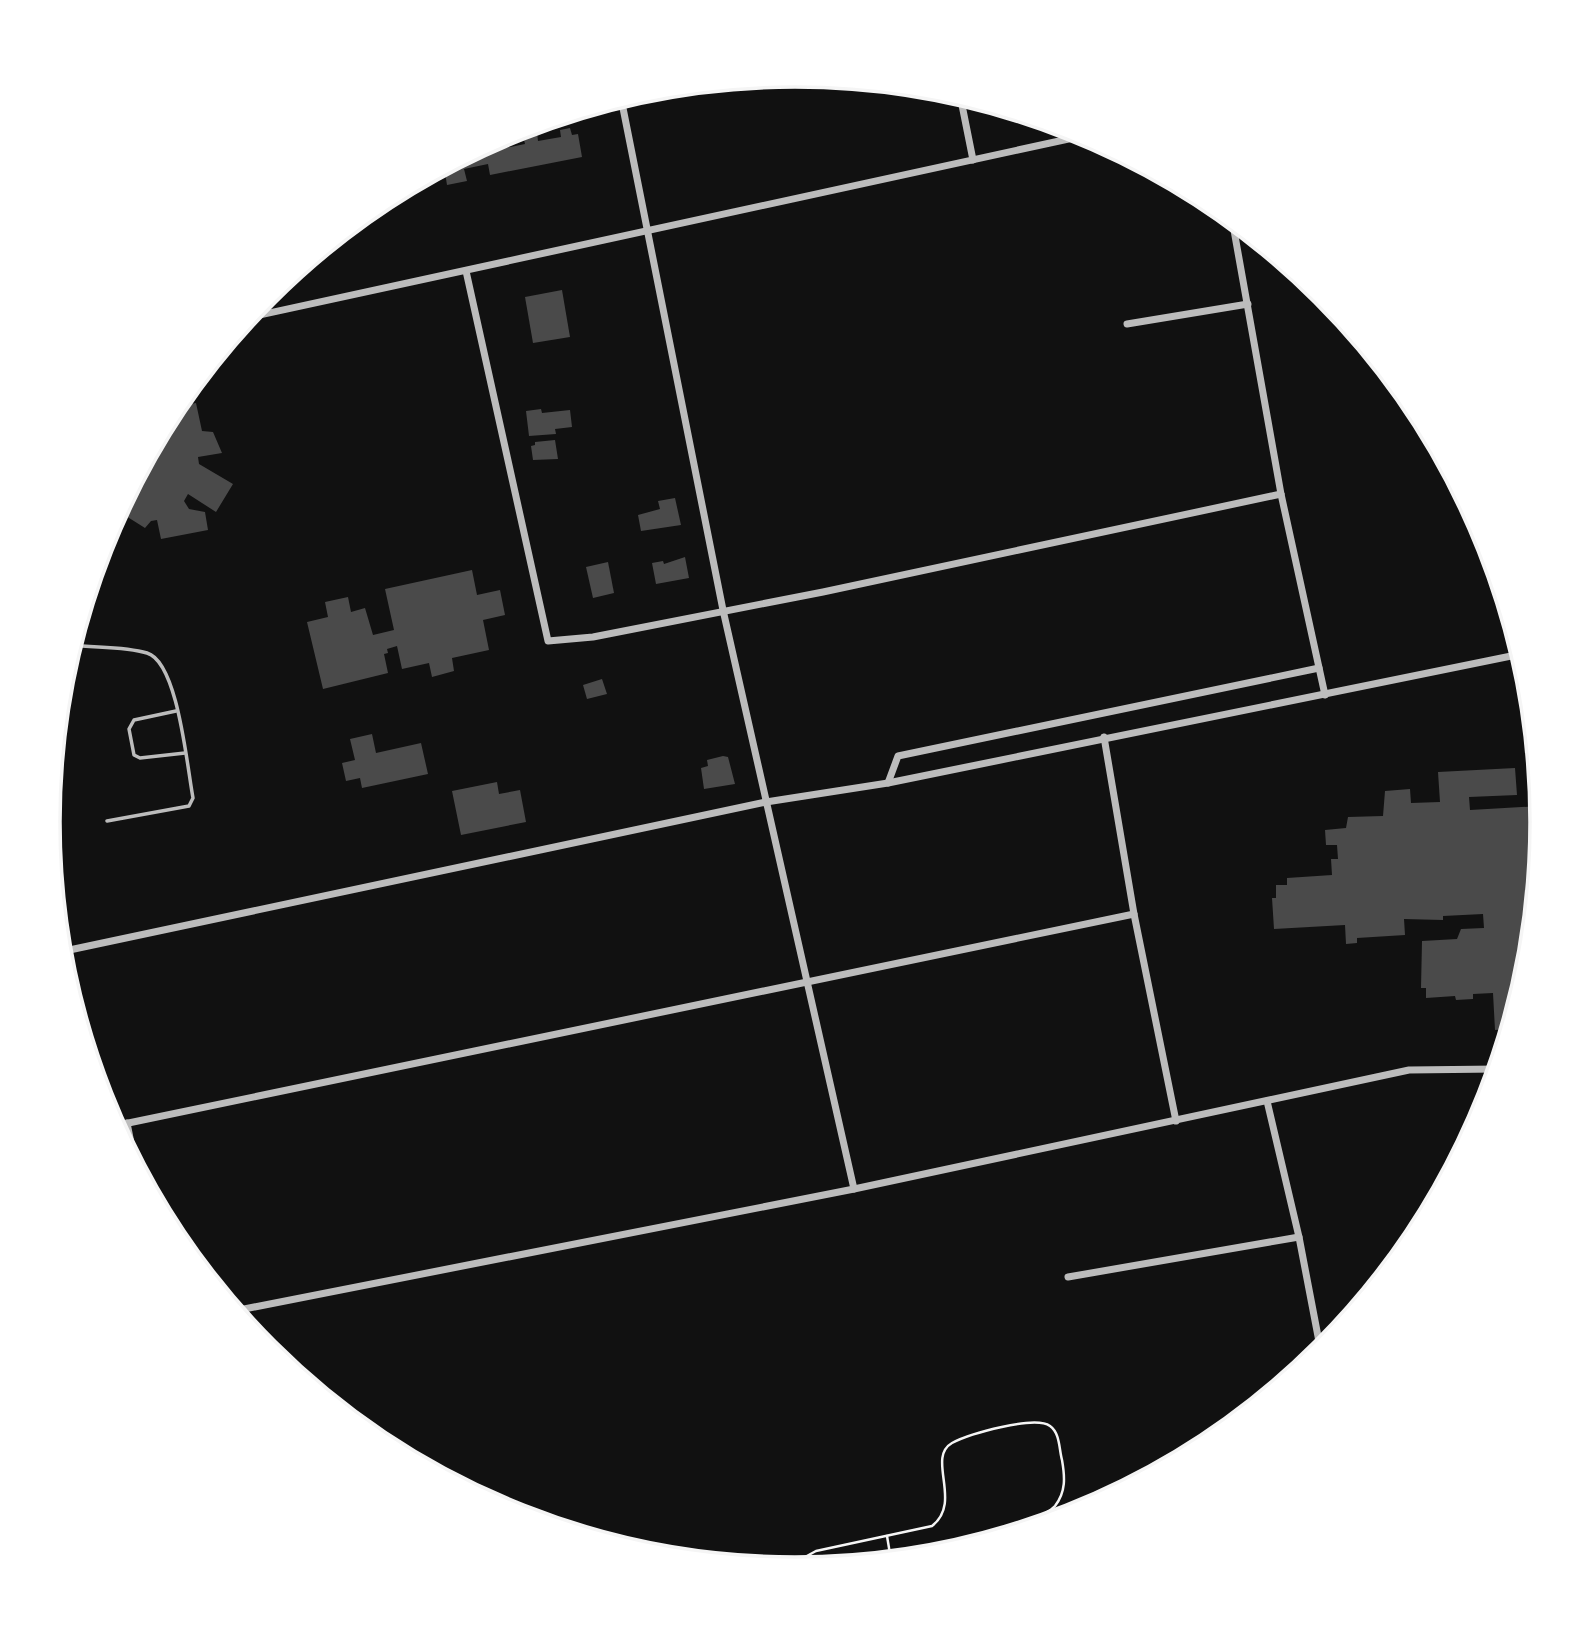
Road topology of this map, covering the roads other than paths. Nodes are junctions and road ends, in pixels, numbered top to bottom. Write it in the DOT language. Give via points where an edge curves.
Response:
graph roads {
  1 [pos="962,107"];
  2 [pos="623,108"];
  3 [pos="1067,139"];
  4 [pos="973,160"];
  5 [pos="647,232"];
  6 [pos="1234,233"];
  7 [pos="466,271"];
  8 [pos="1248,304"];
  9 [pos="264,314"];
  10 [pos="1127,324"];
  11 [pos="1281,494"];
  12 [pos="723,610"];
  13 [pos="82,646"];
  14 [pos="1510,656"];
  15 [pos="1319,668"];
  16 [pos="1325,695"];
  17 [pos="177,711"];
  18 [pos="1104,737"];
  19 [pos="185,754"];
  20 [pos="888,783"];
  21 [pos="765,802"];
  22 [pos="107,821"];
  23 [pos="1134,914"];
  24 [pos="71,950"];
  25 [pos="806,980"];
  26 [pos="1486,1069"];
  27 [pos="1267,1101"];
  28 [pos="1177,1121"];
  29 [pos="127,1123"];
  30 [pos="129,1134"];
  31 [pos="854,1189"];
  32 [pos="1299,1237"];
  33 [pos="1068,1277"];
  34 [pos="244,1309"];
  35 [pos="1318,1338"];
  1 -- 4 [label="street"];
  2 -- 5 [label="street"];
  3 -- 4 [label="street"];
  4 -- 5 [label="street"];
  5 -- 7 [label="street"];
  5 -- 12 [label="street"];
  6 -- 8 [label="street"];
  7 -- 9 [label="street"];
  7 -- 12 [label="street" via="548,641 593,637"];
  8 -- 10 [label="street"];
  8 -- 11 [label="street"];
  11 -- 12 [label="street"];
  11 -- 15 [label="street"];
  12 -- 21 [label="street"];
  13 -- 17 [label="lane" via="148,653 162,662"];
  14 -- 16 [label="street"];
  15 -- 16 [label="street"];
  15 -- 20 [label="street" via="898,756"];
  16 -- 18 [label="street"];
  17 -- 19 [label="lane"];
  17 -- 19 [label="lane" via="134,720 129,729 134,755 140,758"];
  18 -- 20 [label="street"];
  18 -- 23 [label="street"];
  19 -- 22 [label="lane" via="193,798 189,806"];
  20 -- 21 [label="street"];
  21 -- 24 [label="street"];
  21 -- 25 [label="street"];
  23 -- 25 [label="street"];
  23 -- 28 [label="street"];
  25 -- 29 [label="street"];
  25 -- 31 [label="street"];
  26 -- 27 [label="street" via="1409,1070"];
  27 -- 28 [label="street"];
  27 -- 32 [label="street"];
  28 -- 31 [label="street"];
  29 -- 30 [label="street"];
  31 -- 34 [label="street"];
  32 -- 33 [label="street"];
  32 -- 35 [label="street"];
}
